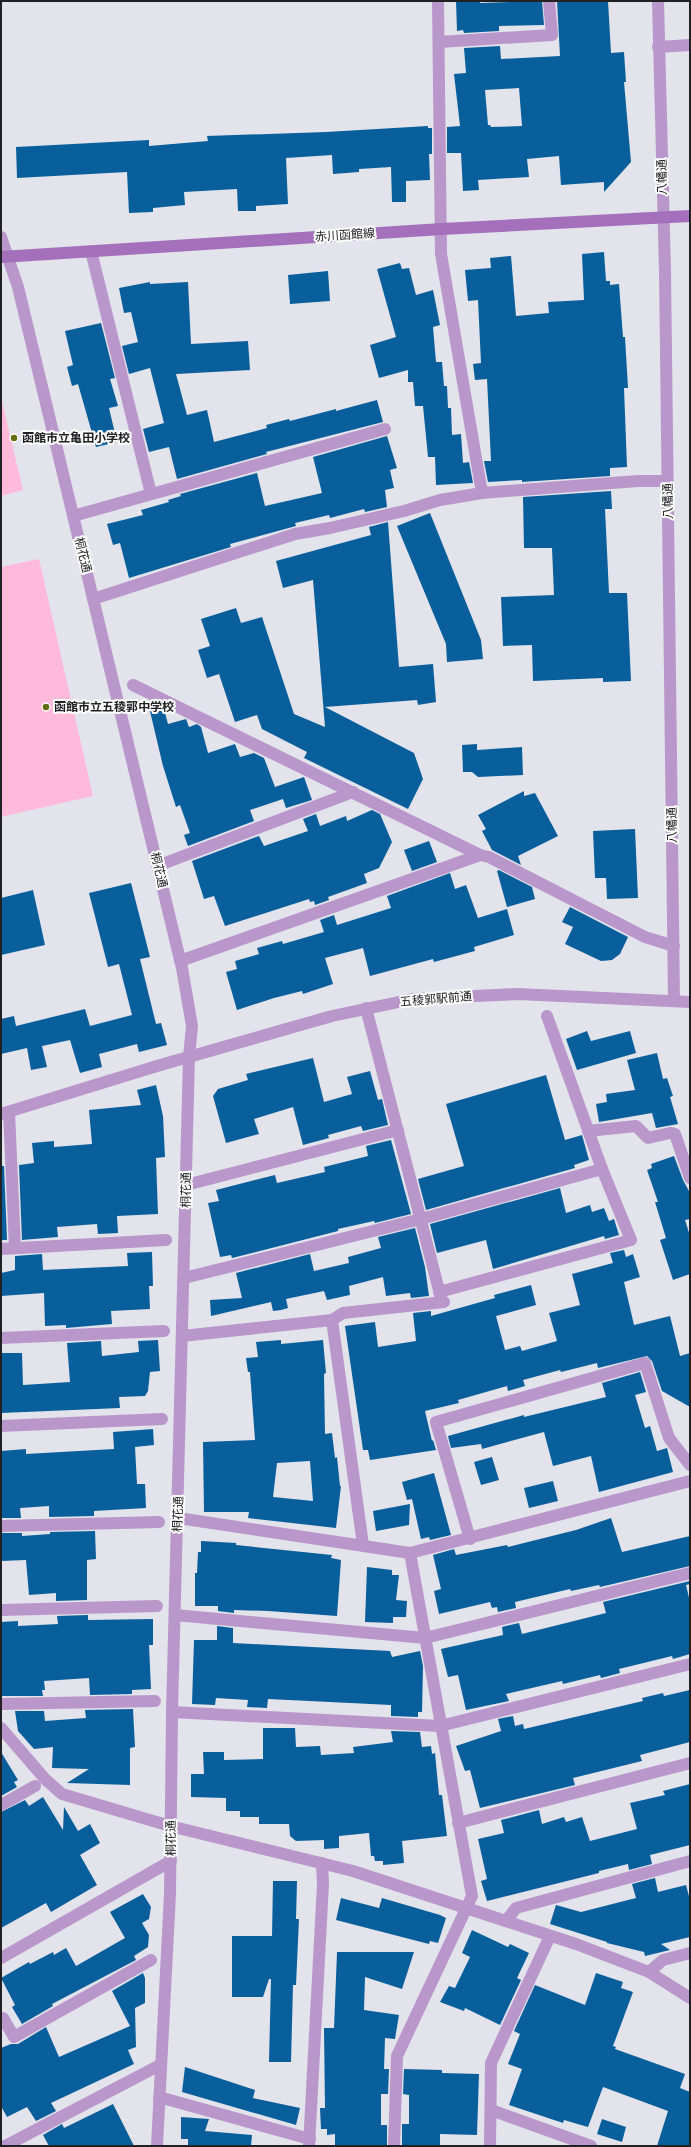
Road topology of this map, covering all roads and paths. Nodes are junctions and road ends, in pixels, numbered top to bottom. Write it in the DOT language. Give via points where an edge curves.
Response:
graph roads {
  1 [pos="438,1"];
  2 [pos="549,1"];
  3 [pos="658,1"];
  4 [pos="439,42"];
  5 [pos="690,45"];
  6 [pos="658,46"];
  7 [pos="662,216"];
  8 [pos="690,216"];
  9 [pos="442,229"];
  10 [pos="1,237"];
  11 [pos="91,251"];
  12 [pos="4,257"];
  13 [pos="385,429"];
  14 [pos="668,481"];
  15 [pos="482,493"];
  16 [pos="151,494"];
  17 [pos="73,516"];
  18 [pos="94,599"];
  19 [pos="133,685"];
  20 [pos="353,792"];
  21 [pos="480,856"];
  22 [pos="158,866"];
  23 [pos="674,946"];
  24 [pos="180,961"];
  25 [pos="674,1001"];
  26 [pos="690,1002"];
  27 [pos="366,1008"];
  28 [pos="547,1016"];
  29 [pos="189,1056"];
  30 [pos="5,1113"];
  31 [pos="398,1130"];
  32 [pos="588,1131"];
  33 [pos="602,1169"];
  34 [pos="690,1178"];
  35 [pos="186,1185"];
  36 [pos="421,1219"];
  37 [pos="166,1240"];
  38 [pos="14,1248"];
  39 [pos="1,1249"];
  40 [pos="184,1278"];
  41 [pos="442,1299"];
  42 [pos="332,1320"];
  43 [pos="164,1331"];
  44 [pos="182,1336"];
  45 [pos="1,1338"];
  46 [pos="162,1419"];
  47 [pos="1,1426"];
  48 [pos="690,1465"];
  49 [pos="690,1481"];
  50 [pos="178,1518"];
  51 [pos="159,1522"];
  52 [pos="1,1526"];
  53 [pos="470,1539"];
  54 [pos="363,1545"];
  55 [pos="410,1554"];
  56 [pos="690,1573"];
  57 [pos="157,1606"];
  58 [pos="1,1610"];
  59 [pos="175,1615"];
  60 [pos="425,1638"];
  61 [pos="690,1664"];
  62 [pos="155,1701"];
  63 [pos="1,1704"];
  64 [pos="172,1712"];
  65 [pos="440,1726"];
  66 [pos="1,1728"];
  67 [pos="690,1764"];
  68 [pos="35,1786"];
  69 [pos="1,1805"];
  70 [pos="458,1823"];
  71 [pos="170,1826"];
  72 [pos="171,1861"];
  73 [pos="690,1861"];
  74 [pos="322,1863"];
  75 [pos="465,1909"];
  76 [pos="506,1921"];
  77 [pos="550,1936"];
  78 [pos="690,1952"];
  79 [pos="1,1958"];
  80 [pos="151,1960"];
  81 [pos="649,1972"];
  82 [pos="690,1998"];
  83 [pos="2,2017"];
  84 [pos="160,2065"];
  85 [pos="159,2097"];
  86 [pos="491,2110"];
  87 [pos="310,2142"];
  88 [pos="586,2145"];
  89 [pos="5,2146"];
  90 [pos="157,2146"];
  91 [pos="394,2146"];
  92 [pos="490,2146"];
  1 -- 4 [label="street"];
  2 -- 4 [label="street" via="552,35"];
  3 -- 6 [label="street, 八幡通"];
  4 -- 9 [label="street"];
  5 -- 6 [label="street"];
  6 -- 7 [label="street, 八幡通"];
  7 -- 8 [label="main road, 赤川函館線"];
  7 -- 9 [label="main road, 赤川函館線"];
  7 -- 14 [label="street, 八幡通"];
  9 -- 11 [label="main road, 赤川函館線"];
  9 -- 15 [label="street" via="441,254"];
  10 -- 12 [label="street, 桐花通"];
  11 -- 12 [label="main road, 赤川函館線"];
  11 -- 16 [label="street"];
  12 -- 17 [label="street, 桐花通" via="18,288"];
  13 -- 16 [label="street"];
  14 -- 15 [label="street" via="638,480"];
  14 -- 23 [label="street, 八幡通"];
  15 -- 18 [label="street" via="440,500 404,511 295,534"];
  16 -- 17 [label="street"];
  17 -- 18 [label="street, 桐花通"];
  18 -- 22 [label="street, 桐花通"];
  19 -- 20 [label="street"];
  20 -- 21 [label="street"];
  20 -- 22 [label="street"];
  21 -- 23 [label="street" via="489,857 645,937"];
  21 -- 24 [label="street"];
  22 -- 24 [label="street, 桐花通"];
  23 -- 25 [label="street, 八幡通"];
  24 -- 29 [label="street, 桐花通" via="192,1026"];
  25 -- 26 [label="street, 五稜郭駅前通"];
  25 -- 27 [label="street, 五稜郭駅前通" via="485,994 413,999"];
  27 -- 29 [label="street, 五稜郭駅前通"];
  27 -- 31 [label="street"];
  28 -- 32 [label="street"];
  29 -- 30 [label="street, 五稜郭駅前通"];
  29 -- 35 [label="street, 桐花通"];
  30 -- 38 [label="street"];
  31 -- 35 [label="street"];
  31 -- 36 [label="street"];
  32 -- 33 [label="street"];
  32 -- 34 [label="street" via="636,1126 648,1138 675,1134"];
  33 -- 36 [label="street"];
  33 -- 41 [label="street" via="631,1240"];
  35 -- 40 [label="street, 桐花通"];
  36 -- 40 [label="street"];
  36 -- 41 [label="street"];
  37 -- 38 [label="street"];
  38 -- 39 [label="street"];
  40 -- 44 [label="street, 桐花通"];
  41 -- 42 [label="street" via="343,1313"];
  42 -- 44 [label="street"];
  42 -- 54 [label="street"];
  43 -- 45 [label="street"];
  44 -- 50 [label="street, 桐花通"];
  46 -- 47 [label="street"];
  48 -- 53 [label="street" via="669,1438 645,1363 436,1422"];
  49 -- 53 [label="street"];
  50 -- 54 [label="street"];
  50 -- 59 [label="street, 桐花通"];
  51 -- 52 [label="street"];
  53 -- 55 [label="street"];
  54 -- 55 [label="street"];
  55 -- 60 [label="street"];
  56 -- 60 [label="street"];
  57 -- 58 [label="street"];
  59 -- 60 [label="street"];
  59 -- 64 [label="street, 桐花通"];
  60 -- 65 [label="street"];
  61 -- 65 [label="street"];
  62 -- 63 [label="street"];
  64 -- 65 [label="street"];
  64 -- 71 [label="street, 桐花通"];
  65 -- 70 [label="street"];
  66 -- 71 [label="street" via="45,1779 62,1794"];
  67 -- 70 [label="street"];
  68 -- 69 [label="street"];
  70 -- 75 [label="street" via="472,1896"];
  71 -- 72 [label="street, 桐花通"];
  71 -- 74 [label="street"];
  72 -- 79 [label="street"];
  72 -- 84 [label="street, 桐花通"];
  73 -- 76 [label="street" via="516,1908"];
  74 -- 75 [label="street"];
  74 -- 87 [label="street"];
  75 -- 76 [label="street"];
  75 -- 91 [label="street" via="397,2056"];
  76 -- 77 [label="street"];
  77 -- 81 [label="street"];
  77 -- 86 [label="street" via="491,2063"];
  78 -- 81 [label="street" via="663,1960"];
  80 -- 83 [label="street" via="14,2037"];
  81 -- 82 [label="street"];
  84 -- 85 [label="street, 桐花通"];
  84 -- 89 [label="street"];
  85 -- 87 [label="street"];
  85 -- 90 [label="street, 桐花通"];
  86 -- 88 [label="street"];
  86 -- 92 [label="street"];
}
